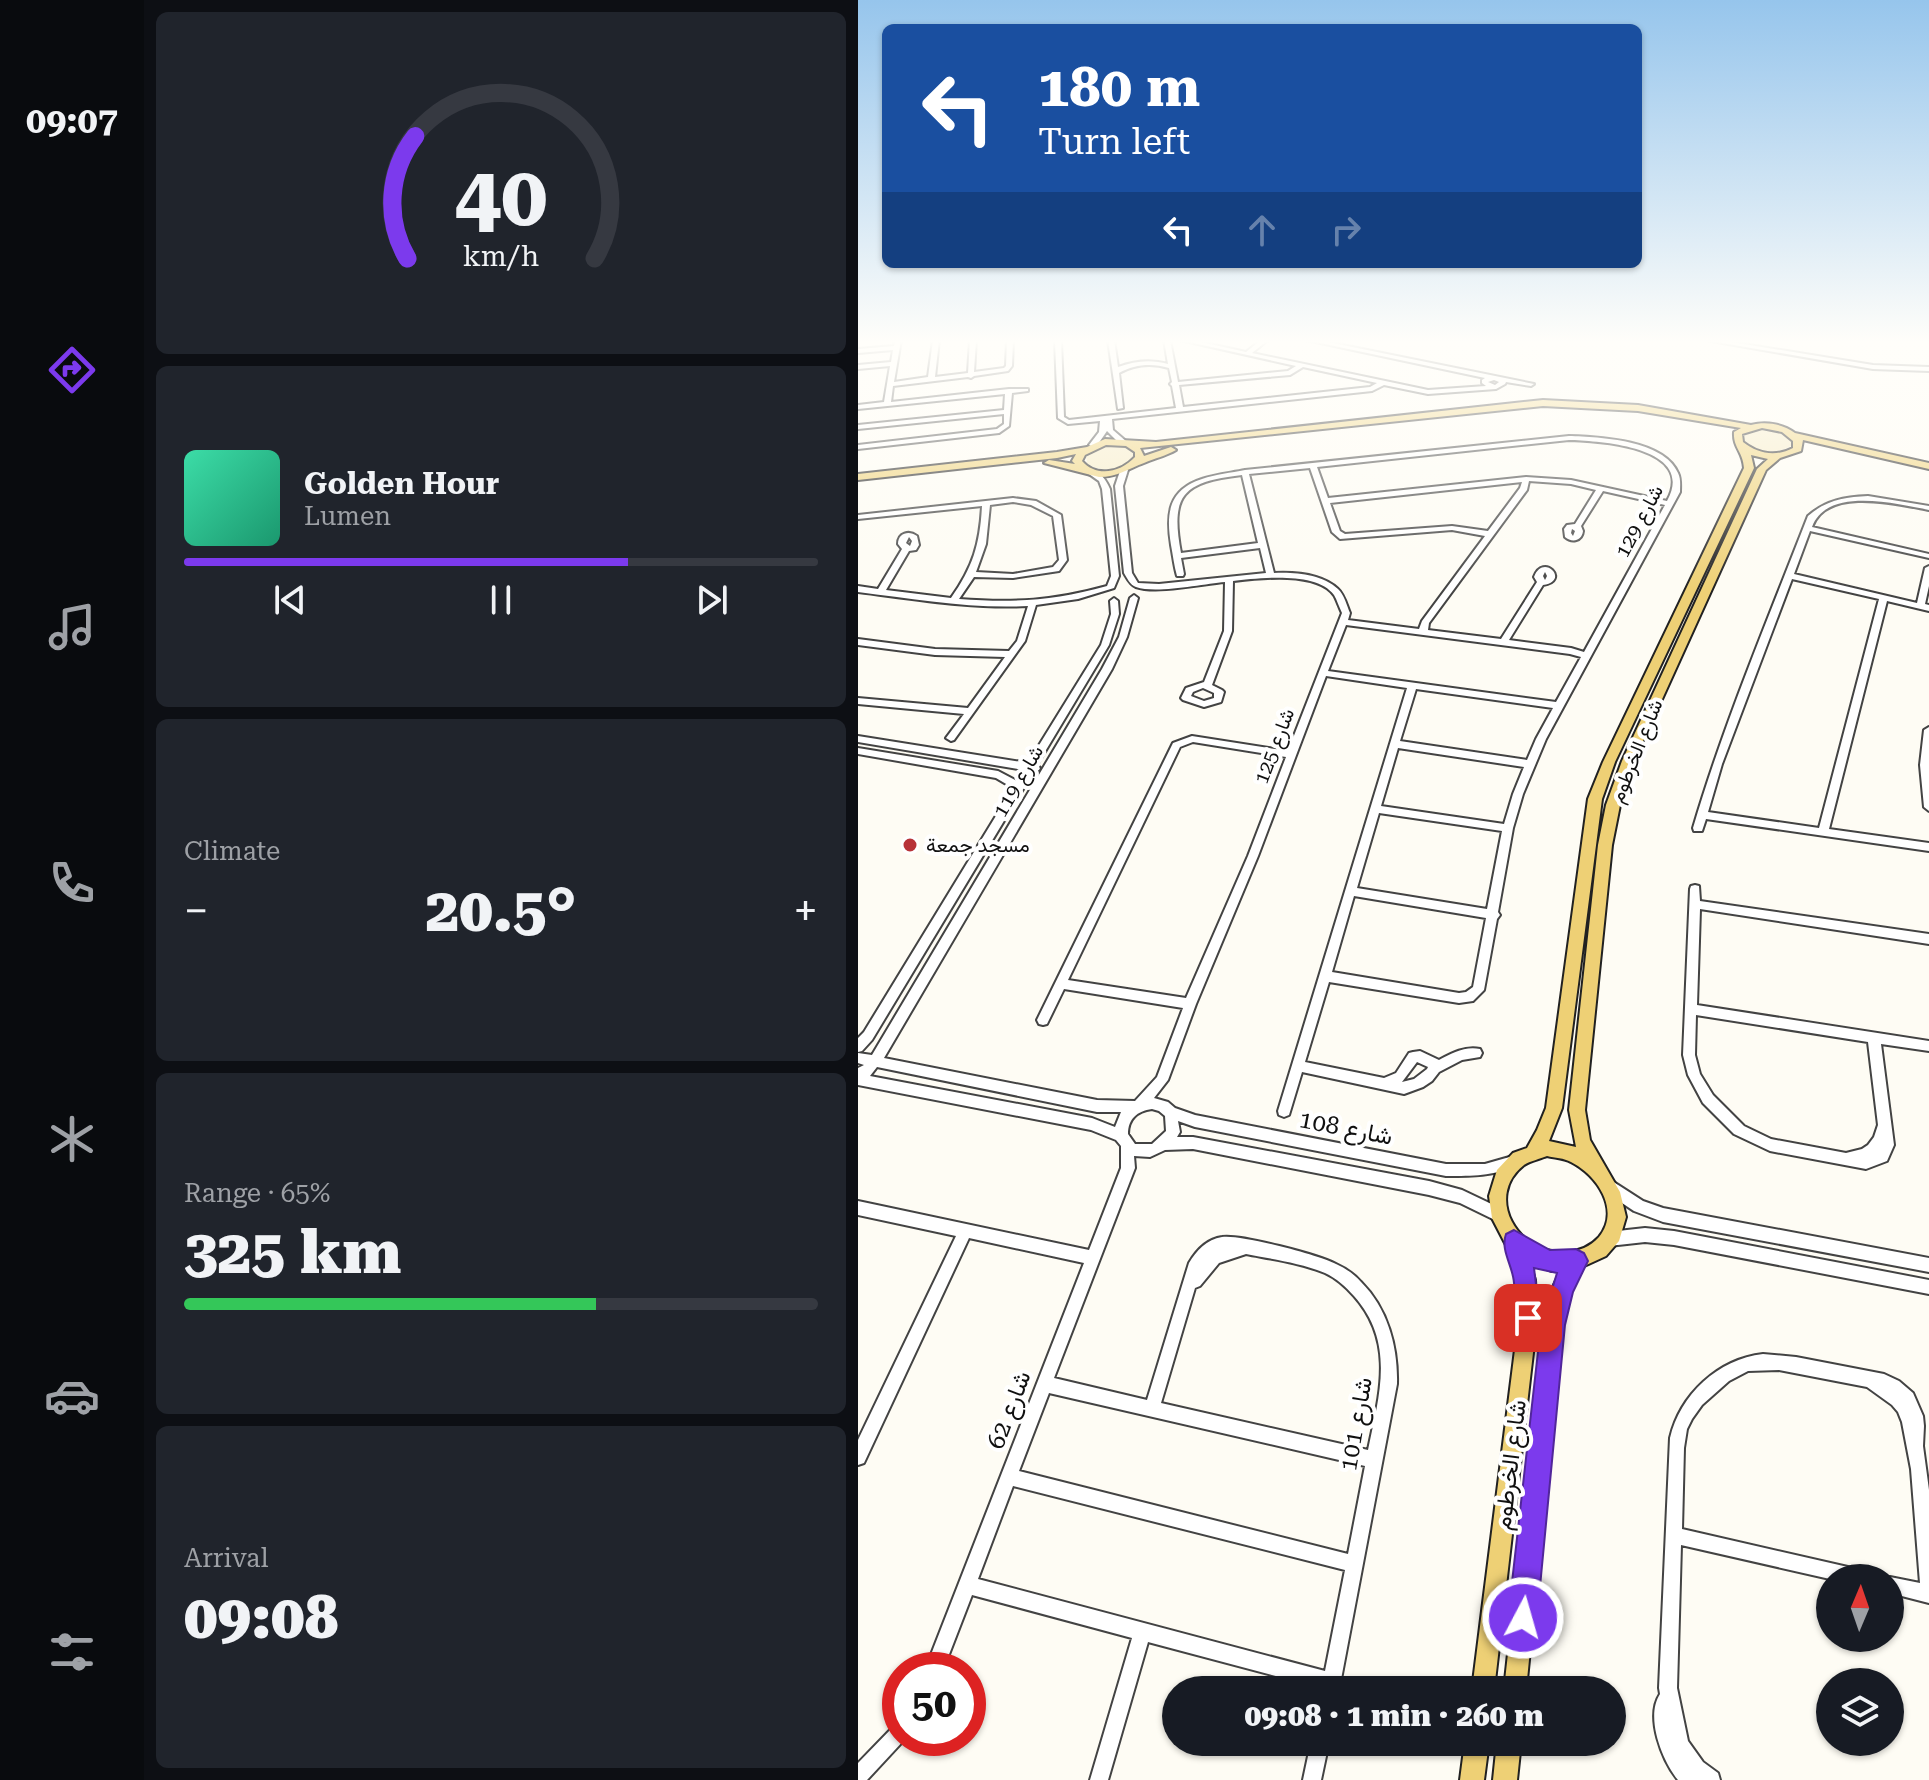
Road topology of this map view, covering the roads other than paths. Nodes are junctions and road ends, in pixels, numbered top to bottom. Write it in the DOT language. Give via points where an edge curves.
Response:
graph roads {
  1 [pos="897,423"];
  2 [pos="1007,423"];
  3 [pos="1106,423"];
  4 [pos="1107,423"];
  5 [pos="1347,423"];
  6 [pos="1422,423"];
  7 [pos="1690,423"];
  8 [pos="1725,423"];
  9 [pos="858,427"];
  10 [pos="1748,427"];
  11 [pos="1796,436"];
  12 [pos="1739,443"];
  13 [pos="1128,444"];
  14 [pos="858,447"];
  15 [pos="1089,447"];
  16 [pos="1795,452"];
  17 [pos="1777,456"];
  18 [pos="1137,462"];
  19 [pos="1313,465"];
  20 [pos="1929,466"];
  21 [pos="1082,468"];
  22 [pos="1124,470"];
  23 [pos="1092,472"];
  24 [pos="1245,472"];
  25 [pos="1929,473"];
  26 [pos="858,477"];
  27 [pos="1526,479"];
  28 [pos="858,484"];
  29 [pos="1601,488"];
  30 [pos="1325,501"];
  31 [pos="986,502"];
  32 [pos="1669,504"];
  33 [pos="1929,508"];
  34 [pos="858,517"];
  35 [pos="1577,526"];
  36 [pos="1807,528"];
  37 [pos="1490,534"];
  38 [pos="1263,545"];
  39 [pos="907,548"];
  40 [pos="1177,556"];
  41 [pos="1929,556"];
  42 [pos="1929,568"];
  43 [pos="972,574"];
  44 [pos="1180,574"];
  45 [pos="1270,574"];
  46 [pos="1790,576"];
  47 [pos="1229,579"];
  48 [pos="1541,582"];
  49 [pos="858,589"];
  50 [pos="1136,590"];
  51 [pos="881,592"];
  52 [pos="1111,593"];
  53 [pos="1884,598"];
  54 [pos="953,601"];
  55 [pos="1033,602"];
  56 [pos="1925,607"];
  57 [pos="1343,622"];
  58 [pos="1423,632"];
  59 [pos="858,642"];
  60 [pos="1503,643"];
  61 [pos="1011,654"];
  62 [pos="1586,656"];
  63 [pos="1324,673"];
  64 [pos="1207,685"];
  65 [pos="1412,686"];
  66 [pos="858,701"];
  67 [pos="1560,706"];
  68 [pos="970,711"];
  69 [pos="1929,730"];
  70 [pos="951,738"];
  71 [pos="858,739"];
  72 [pos="1395,744"];
  73 [pos="898,746"];
  74 [pos="858,750"];
  75 [pos="1292,755"];
  76 [pos="1530,764"];
  77 [pos="1031,767"];
  78 [pos="1927,780"];
  79 [pos="1018,786"];
  80 [pos="1029,798"];
  81 [pos="1929,807"];
  82 [pos="1375,809"];
  83 [pos="1701,815"];
  84 [pos="1508,828"];
  85 [pos="1698,828"];
  86 [pos="1823,832"];
  87 [pos="1929,847"];
  88 [pos="1695,889"];
  89 [pos="1350,891"];
  90 [pos="1694,904"];
  91 [pos="943,912"];
  92 [pos="1494,915"];
  93 [pos="1929,939"];
  94 [pos="944,942"];
  95 [pos="1325,976"];
  96 [pos="1060,984"];
  97 [pos="1190,1004"];
  98 [pos="1691,1009"];
  99 [pos="1043,1020"];
  100 [pos="1874,1037"];
  101 [pos="1929,1046"];
  102 [pos="858,1047"];
  103 [pos="1476,1053"];
  104 [pos="858,1058"];
  105 [pos="875,1061"];
  106 [pos="1298,1066"];
  107 [pos="1436,1067"];
  108 [pos="858,1076"];
  109 [pos="1162,1080"];
  110 [pos="1387,1083"];
  111 [pos="1138,1106"];
  112 [pos="1169,1111"];
  113 [pos="1284,1111"];
  114 [pos="1124,1141"];
  115 [pos="1159,1147"];
  116 [pos="1534,1150"];
  117 [pos="1513,1162"];
  118 [pos="1596,1166"];
  119 [pos="1128,1168"];
  120 [pos="1612,1188"];
  121 [pos="858,1208"];
  122 [pos="1499,1215"];
  123 [pos="965,1231"];
  124 [pos="1608,1239"];
  125 [pos="1514,1242"];
  126 [pos="1094,1258"];
  127 [pos="1576,1261"];
  128 [pos="1929,1265"];
  129 [pos="1929,1287"];
  130 [pos="1045,1384"];
  131 [pos="1152,1408"];
  132 [pos="858,1457"];
  133 [pos="1375,1460"];
  134 [pos="1009,1477"];
  135 [pos="1673,1535"];
  136 [pos="1354,1564"];
  137 [pos="1816,1568"];
  138 [pos="967,1585"];
  139 [pos="1904,1588"];
  140 [pos="1929,1594"];
  141 [pos="1142,1632"];
  142 [pos="941,1652"];
  143 [pos="1296,1676"];
  144 [pos="1333,1676"];
  145 [pos="1485,1676"];
  146 [pos="1516,1676"];
  147 [pos="1668,1688"];
  148 [pos="882,1751"];
  149 [pos="1317,1756"];
  150 [pos="1475,1756"];
  151 [pos="1508,1756"];
  152 [pos="858,1776"];
  153 [pos="1099,1780"];
  154 [pos="1312,1780"];
  155 [pos="1472,1780"];
  156 [pos="1505,1780"];
  157 [pos="1691,1780"];
  158 [pos="1711,1780"];
  1 -- 9 [label="street"];
  2 -- 14 [label="street" via="993,432"];
  3 -- 15 [label="street"];
  4 -- 13 [label="street" via="1114,436"];
  5 -- 13 [label="main road"];
  6 -- 18 [label="main road" via="1180,449"];
  7 -- 12 [label="main road"];
  8 -- 10 [label="main road"];
  10 -- 11 [label="main road" via="1778,427"];
  10 -- 12 [label="main road" via="1738,432"];
  11 -- 16 [label="main road"];
  11 -- 20 [label="main road"];
  12 -- 17 [label="main road" via="1761,455"];
  12 -- 116 [label="main road, شارع الخرطوم" via="1749,468 1595,799 1554,1108"];
  13 -- 15 [label="main road"];
  13 -- 18 [label="main road" via="1139,451"];
  15 -- 21 [label="main road" via="1077,461"];
  15 -- 26 [label="main road" via="1051,456"];
  16 -- 17 [label="main road"];
  16 -- 25 [label="main road" via="1833,453"];
  17 -- 118 [label="main road, شارع الخرطوم" via="1762,469 1613,805 1577,1110 1582,1142"];
  18 -- 22 [label="main road"];
  19 -- 24 [label="street, شارع 129"];
  19 -- 30 [label="street"];
  19 -- 32 [label="street, شارع 129" via="1536,439 1604,439 1640,447 1665,462 1677,482"];
  21 -- 23 [label="main road"];
  21 -- 28 [label="main road" via="1046,463"];
  22 -- 23 [label="main road"];
  22 -- 50 [label="street" via="1119,486 1128,573"];
  23 -- 52 [label="street, شارع 119" via="1106,489 1115,576"];
  24 -- 38 [label="street"];
  24 -- 40 [label="street, شارع 129" via="1205,480 1177,498 1171,517"];
  27 -- 29 [label="street"];
  27 -- 30 [label="street"];
  27 -- 37 [label="street"];
  29 -- 32 [label="street"];
  29 -- 35 [label="street"];
  30 -- 37 [label="street" via="1336,532 1346,538 1452,528"];
  31 -- 34 [label="street"];
  31 -- 43 [label="street" via="984,545"];
  31 -- 43 [label="street" via="1023,501 1054,513 1062,554 1058,568 1037,574"];
  32 -- 62 [label="street, شارع 129"];
  33 -- 36 [label="street" via="1863,499 1823,508"];
  36 -- 41 [label="street"];
  36 -- 46 [label="street"];
  37 -- 58 [label="street"];
  38 -- 40 [label="street"];
  38 -- 45 [label="street"];
  39 -- 51 [label="street"];
  40 -- 44 [label="street, شارع 129"];
  42 -- 56 [label="street"];
  43 -- 54 [label="street"];
  45 -- 47 [label="street"];
  45 -- 57 [label="street" via="1302,575 1327,584 1344,604"];
  46 -- 53 [label="street"];
  46 -- 83 [label="street"];
  47 -- 50 [label="street"];
  47 -- 64 [label="street" via="1228,631"];
  48 -- 60 [label="street"];
  49 -- 51 [label="street"];
  50 -- 52 [label="street"];
  50 -- 52 [label="street" via="1124,581"];
  50 -- 80 [label="street, شارع 119" via="1118,648"];
  51 -- 54 [label="street"];
  52 -- 55 [label="street"];
  52 -- 77 [label="street, شارع 119" via="1115,614 1105,645"];
  53 -- 56 [label="street"];
  53 -- 86 [label="street"];
  54 -- 55 [label="street"];
  55 -- 61 [label="street" via="1027,628"];
  57 -- 58 [label="street"];
  57 -- 63 [label="street, شارع 125"];
  58 -- 60 [label="street"];
  59 -- 61 [label="street" via="952,654"];
  60 -- 62 [label="street"];
  61 -- 68 [label="street"];
  62 -- 67 [label="street, شارع 129"];
  63 -- 65 [label="street"];
  63 -- 75 [label="street, شارع 125"];
  65 -- 67 [label="street"];
  65 -- 72 [label="street"];
  66 -- 68 [label="street"];
  67 -- 76 [label="street, شارع 129"];
  68 -- 70 [label="street"];
  69 -- 78 [label="street"];
  71 -- 73 [label="street"];
  72 -- 76 [label="street"];
  72 -- 82 [label="street"];
  73 -- 74 [label="street" via="891,753"];
  73 -- 77 [label="street"];
  74 -- 79 [label="street" via="998,775"];
  75 -- 96 [label="street" via="1205,742 1183,744 1170,758"];
  75 -- 97 [label="street, شارع 125"];
  76 -- 84 [label="street, شارع 129"];
  77 -- 79 [label="street, شارع 119"];
  77 -- 80 [label="street" via="1037,774"];
  78 -- 81 [label="street"];
  79 -- 91 [label="street, شارع 119"];
  80 -- 94 [label="street, شارع 119"];
  82 -- 84 [label="street"];
  82 -- 89 [label="street"];
  83 -- 85 [label="street"];
  83 -- 86 [label="street"];
  84 -- 92 [label="street, شارع 129"];
  86 -- 87 [label="street"];
  88 -- 90 [label="street"];
  89 -- 92 [label="street"];
  89 -- 95 [label="street"];
  90 -- 93 [label="street"];
  90 -- 98 [label="street"];
  91 -- 94 [label="street" via="931,943 935,947"];
  91 -- 102 [label="street, شارع 119"];
  92 -- 95 [label="street, شارع 129" via="1480,987 1469,997"];
  94 -- 105 [label="street, شارع 119"];
  95 -- 106 [label="street"];
  96 -- 97 [label="street"];
  96 -- 99 [label="street"];
  97 -- 109 [label="street, شارع 125"];
  98 -- 100 [label="street"];
  98 -- 100 [label="street" via="1690,1061 1698,1084 1732,1124 1754,1139 1860,1163 1877,1160 1887,1145"];
  100 -- 101 [label="street"];
  103 -- 107 [label="street"];
  104 -- 105 [label="street"];
  105 -- 108 [label="street"];
  105 -- 111 [label="street" via="1097,1106"];
  106 -- 110 [label="street"];
  106 -- 113 [label="street"];
  107 -- 110 [label="street" via="1413,1086"];
  107 -- 110 [label="street" via="1434,1061 1413,1057 1400,1077"];
  108 -- 114 [label="street" via="1092,1124"];
  109 -- 111 [label="street, شارع 125"];
  109 -- 112 [label="street"];
  111 -- 112 [label="street" via="1158,1104"];
  111 -- 114 [label="street" via="1124,1117"];
  112 -- 115 [label="street" via="1173,1132"];
  112 -- 117 [label="street, شارع 108" via="1195,1121 1446,1170 1485,1170"];
  114 -- 115 [label="street" via="1137,1151"];
  114 -- 119 [label="street, شارع 62"];
  115 -- 119 [label="street"];
  115 -- 122 [label="street, شارع 108" via="1193,1143 1429,1188"];
  116 -- 117 [label="main road"];
  116 -- 118 [label="main road" via="1573,1152"];
  117 -- 122 [label="main road" via="1499,1185"];
  118 -- 120 [label="main road"];
  119 -- 126 [label="street, شارع 62"];
  120 -- 124 [label="main road" via="1616,1214"];
  120 -- 128 [label="street" via="1663,1215"];
  121 -- 123 [label="street"];
  122 -- 125 [label="main road"];
  123 -- 126 [label="street"];
  123 -- 132 [label="street"];
  124 -- 127 [label="main road"];
  124 -- 129 [label="street" via="1674,1238"];
  125 -- 127 [label="main road" via="1550,1261"];
  125 -- 145 [label="main road, شارع الخرطوم" via="1526,1280 1528,1318"];
  126 -- 130 [label="street, شارع 62"];
  127 -- 146 [label="main road, شارع الخرطوم" via="1561,1289 1553,1325"];
  130 -- 131 [label="street"];
  130 -- 134 [label="street, شارع 62"];
  131 -- 133 [label="street"];
  131 -- 133 [label="street, شارع 101" via="1188,1291 1215,1257 1249,1249 1333,1270 1372,1308 1385,1339 1390,1372"];
  133 -- 136 [label="street, شارع 101"];
  134 -- 136 [label="street"];
  134 -- 138 [label="street, شارع 62"];
  135 -- 137 [label="street"];
  135 -- 140 [label="street" via="1679,1427 1692,1402 1722,1376 1748,1363 1770,1362 1867,1381 1902,1406 1915,1446"];
  135 -- 147 [label="street"];
  136 -- 144 [label="street, شارع 101"];
  138 -- 141 [label="street"];
  138 -- 142 [label="street, شارع 62"];
  139 -- 140 [label="street"];
  141 -- 143 [label="street"];
  141 -- 153 [label="street"];
  147 -- 157 [label="street" via="1665,1734 1674,1762"];
  147 -- 158 [label="street" via="1680,1745"];
  148 -- 152 [label="street"];
  149 -- 154 [label="street"];
  150 -- 155 [label="main road"];
  151 -- 156 [label="main road"];
}
